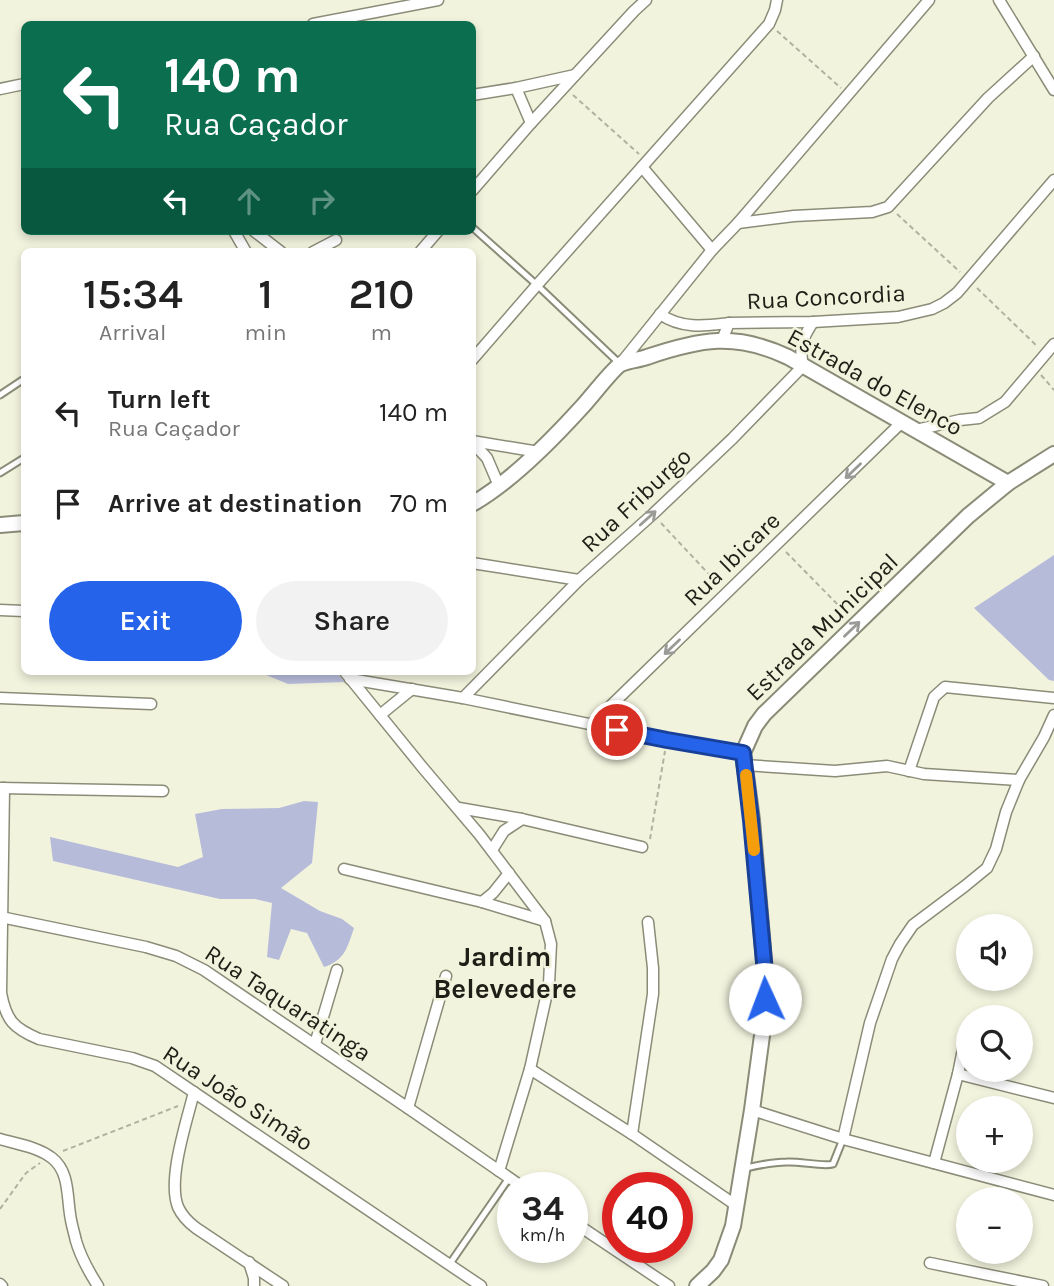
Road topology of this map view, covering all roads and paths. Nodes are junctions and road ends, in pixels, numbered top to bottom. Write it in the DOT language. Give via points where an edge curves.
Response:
graph roads {
  1 [pos="438,0"];
  2 [pos="639,0"];
  3 [pos="646,0"];
  4 [pos="776,0"];
  5 [pos="929,0"];
  6 [pos="999,0"];
  7 [pos="634,11"];
  8 [pos="329,21"];
  9 [pos="769,24"];
  10 [pos="1034,55"];
  11 [pos="576,75"];
  12 [pos="21,85"];
  13 [pos="565,87"];
  14 [pos="516,88"];
  15 [pos="0,89"];
  16 [pos="1054,90"];
  17 [pos="476,94"];
  18 [pos="848,94"];
  19 [pos="531,123"];
  20 [pos="645,164"];
  21 [pos="1054,180"];
  22 [pos="476,186"];
  23 [pos="738,223"];
  24 [pos="476,231"];
  25 [pos="259,235"];
  26 [pos="336,240"];
  27 [pos="276,248"];
  28 [pos="321,248"];
  29 [pos="712,250"];
  30 [pos="537,285"];
  31 [pos="660,314"];
  32 [pos="813,322"];
  33 [pos="729,323"];
  34 [pos="722,340"];
  35 [pos="1054,344"];
  36 [pos="476,355"];
  37 [pos="620,364"];
  38 [pos="803,366"];
  39 [pos="1034,367"];
  40 [pos="21,381"];
  41 [pos="1054,390"];
  42 [pos="0,395"];
  43 [pos="901,423"];
  44 [pos="916,430"];
  45 [pos="476,442"];
  46 [pos="476,446"];
  47 [pos="539,452"];
  48 [pos="1054,454"];
  49 [pos="21,460"];
  50 [pos="0,473"];
  51 [pos="1008,483"];
  52 [pos="499,486"];
  53 [pos="476,501"];
  54 [pos="653,514"];
  55 [pos="21,523"];
  56 [pos="0,525"];
  57 [pos="778,544"];
  58 [pos="476,564"];
  59 [pos="579,580"];
  60 [pos="727,594"];
  61 [pos="0,610"];
  62 [pos="21,611"];
  63 [pos="857,624"];
  64 [pos="348,675"];
  65 [pos="412,689"];
  66 [pos="0,698"];
  67 [pos="463,698"];
  68 [pos="1054,698"];
  69 [pos="151,704"];
  70 [pos="380,715"];
  71 [pos="1054,715"];
  72 [pos="593,724"];
  73 [pos="667,740"];
  74 [pos="744,759"];
  75 [pos="909,771"];
  76 [pos="1019,780"];
  77 [pos="2,788"];
  78 [pos="163,791"];
  79 [pos="458,808"];
  80 [pos="522,820"];
  81 [pos="642,847"];
  82 [pos="492,850"];
  83 [pos="344,869"];
  84 [pos="509,873"];
  85 [pos="482,902"];
  86 [pos="1,918"];
  87 [pos="545,921"];
  88 [pos="648,922"];
  89 [pos="337,970"];
  90 [pos="446,976"];
  91 [pos="315,1044"];
  92 [pos="530,1069"];
  93 [pos="956,1081"];
  94 [pos="990,1082"];
  95 [pos="193,1096"];
  96 [pos="1054,1098"];
  97 [pos="408,1108"];
  98 [pos="752,1110"];
  99 [pos="632,1134"];
  100 [pos="0,1139"];
  101 [pos="843,1139"];
  102 [pos="49,1156"];
  103 [pos="934,1163"];
  104 [pos="743,1168"];
  105 [pos="499,1171"];
  106 [pos="497,1195"];
  107 [pos="1054,1195"];
  108 [pos="737,1206"];
  109 [pos="0,1209"];
  110 [pos="588,1232"];
  111 [pos="249,1262"];
  112 [pos="930,1262"];
  113 [pos="449,1265"];
  114 [pos="98,1286"];
  115 [pos="254,1286"];
  116 [pos="283,1286"];
  117 [pos="481,1286"];
  118 [pos="669,1286"];
  119 [pos="697,1286"];
  120 [pos="1042,1286"];
  1 -- 8 [label="street"];
  2 -- 7 [label="street"];
  3 -- 7 [label="street"];
  4 -- 9 [label="street"];
  5 -- 18 [label="street"];
  6 -- 10 [label="street"];
  7 -- 11 [label="street"];
  9 -- 18 [label="path"];
  9 -- 20 [label="street"];
  10 -- 16 [label="street"];
  10 -- 23 [label="street" via="888,207"];
  11 -- 13 [label="street"];
  11 -- 14 [label="street"];
  12 -- 15 [label="street"];
  13 -- 19 [label="street"];
  13 -- 20 [label="path"];
  14 -- 17 [label="street"];
  14 -- 19 [label="street"];
  18 -- 23 [label="street"];
  19 -- 22 [label="street"];
  20 -- 29 [label="street"];
  20 -- 30 [label="street"];
  21 -- 32 [label="street, Rua Concordia" via="944,303 898,317"];
  23 -- 29 [label="street"];
  24 -- 30 [label="lane"];
  25 -- 27 [label="street"];
  26 -- 28 [label="street"];
  29 -- 31 [label="street"];
  30 -- 36 [label="street"];
  30 -- 37 [label="lane"];
  31 -- 33 [label="street" via="694,326"];
  31 -- 37 [label="street"];
  32 -- 33 [label="street, Rua Concordia"];
  32 -- 38 [label="street" via="801,344"];
  33 -- 34 [label="street, Rua Concordia"];
  34 -- 37 [label="street, Estrada do Elenco"];
  34 -- 38 [label="street, Estrada do Elenco" via="769,348"];
  35 -- 39 [label="street"];
  37 -- 47 [label="street"];
  38 -- 43 [label="street, Estrada do Elenco"];
  38 -- 54 [label="street, Rua Friburgo"];
  39 -- 41 [label="path"];
  39 -- 44 [label="street" via="1005,402 979,418"];
  40 -- 42 [label="lane"];
  43 -- 44 [label="street, Estrada do Elenco"];
  43 -- 57 [label="street, Rua Ibicare, one-way"];
  44 -- 51 [label="street, Estrada do Elenco"];
  45 -- 47 [label="street"];
  46 -- 52 [label="street"];
  47 -- 52 [label="street"];
  48 -- 51 [label="street"];
  49 -- 50 [label="lane"];
  51 -- 63 [label="street, Estrada Municipal"];
  52 -- 53 [label="street"];
  59 -- 54 [label="street, Rua Friburgo, one-way"];
  54 -- 60 [label="path"];
  55 -- 56 [label="street"];
  57 -- 60 [label="street, Rua Ibicare"];
  57 -- 63 [label="path"];
  58 -- 59 [label="street"];
  59 -- 67 [label="street, Rua Friburgo"];
  60 -- 72 [label="street, Rua Ibicare, one-way"];
  61 -- 62 [label="street"];
  74 -- 63 [label="street, Estrada Municipal, one-way" via="764,714"];
  64 -- 65 [label="street"];
  64 -- 70 [label="street"];
  65 -- 67 [label="street"];
  65 -- 70 [label="street"];
  66 -- 69 [label="street"];
  67 -- 72 [label="street"];
  68 -- 75 [label="street" via="945,687 934,696"];
  70 -- 79 [label="street"];
  71 -- 76 [label="street"];
  72 -- 73 [label="street"];
  73 -- 74 [label="street"];
  73 -- 81 [label="path" via="649,845"];
  74 -- 75 [label="street" via="835,771 887,766"];
  74 -- 98 [label="street" via="766,984"];
  75 -- 76 [label="street"];
  76 -- 101 [label="street" via="986,868 913,925 892,959 870,1023"];
  77 -- 78 [label="street"];
  77 -- 86 [label="street, Rua João Simão"];
  79 -- 80 [label="street"];
  79 -- 82 [label="street"];
  80 -- 81 [label="street"];
  80 -- 82 [label="street" via="504,831"];
  82 -- 84 [label="street"];
  83 -- 85 [label="street"];
  84 -- 85 [label="street"];
  84 -- 87 [label="street"];
  85 -- 87 [label="street"];
  86 -- 91 [label="street, Rua Taquaratinga" via="176,956"];
  86 -- 95 [label="street, Rua João Simão" via="1,993 4,1011 13,1023 39,1039 155,1066"];
  87 -- 92 [label="street" via="551,944 549,984"];
  88 -- 99 [label="street" via="653,994"];
  89 -- 91 [label="street"];
  90 -- 97 [label="street"];
  91 -- 97 [label="street, Rua Taquaratinga"];
  92 -- 99 [label="street"];
  92 -- 105 [label="street"];
  93 -- 103 [label="street"];
  94 -- 96 [label="street"];
  95 -- 102 [label="path"];
  95 -- 111 [label="street" via="176,1173 178,1207 186,1220"];
  95 -- 113 [label="street, Rua João Simão"];
  97 -- 105 [label="street, Rua Taquaratinga"];
  98 -- 101 [label="street"];
  98 -- 104 [label="street"];
  99 -- 108 [label="street"];
  100 -- 102 [label="street"];
  101 -- 103 [label="street"];
  101 -- 104 [label="lane" via="828,1166 782,1161"];
  102 -- 109 [label="path" via="26,1172"];
  102 -- 114 [label="street" via="66,1180 77,1245"];
  103 -- 107 [label="street"];
  104 -- 108 [label="street"];
  106 -- 113 [label="lane"];
  108 -- 119 [label="street" via="721,1260"];
  110 -- 118 [label="street"];
  111 -- 115 [label="street"];
  111 -- 116 [label="street"];
  112 -- 120 [label="street"];
  113 -- 117 [label="street, Rua João Simão"];
}
